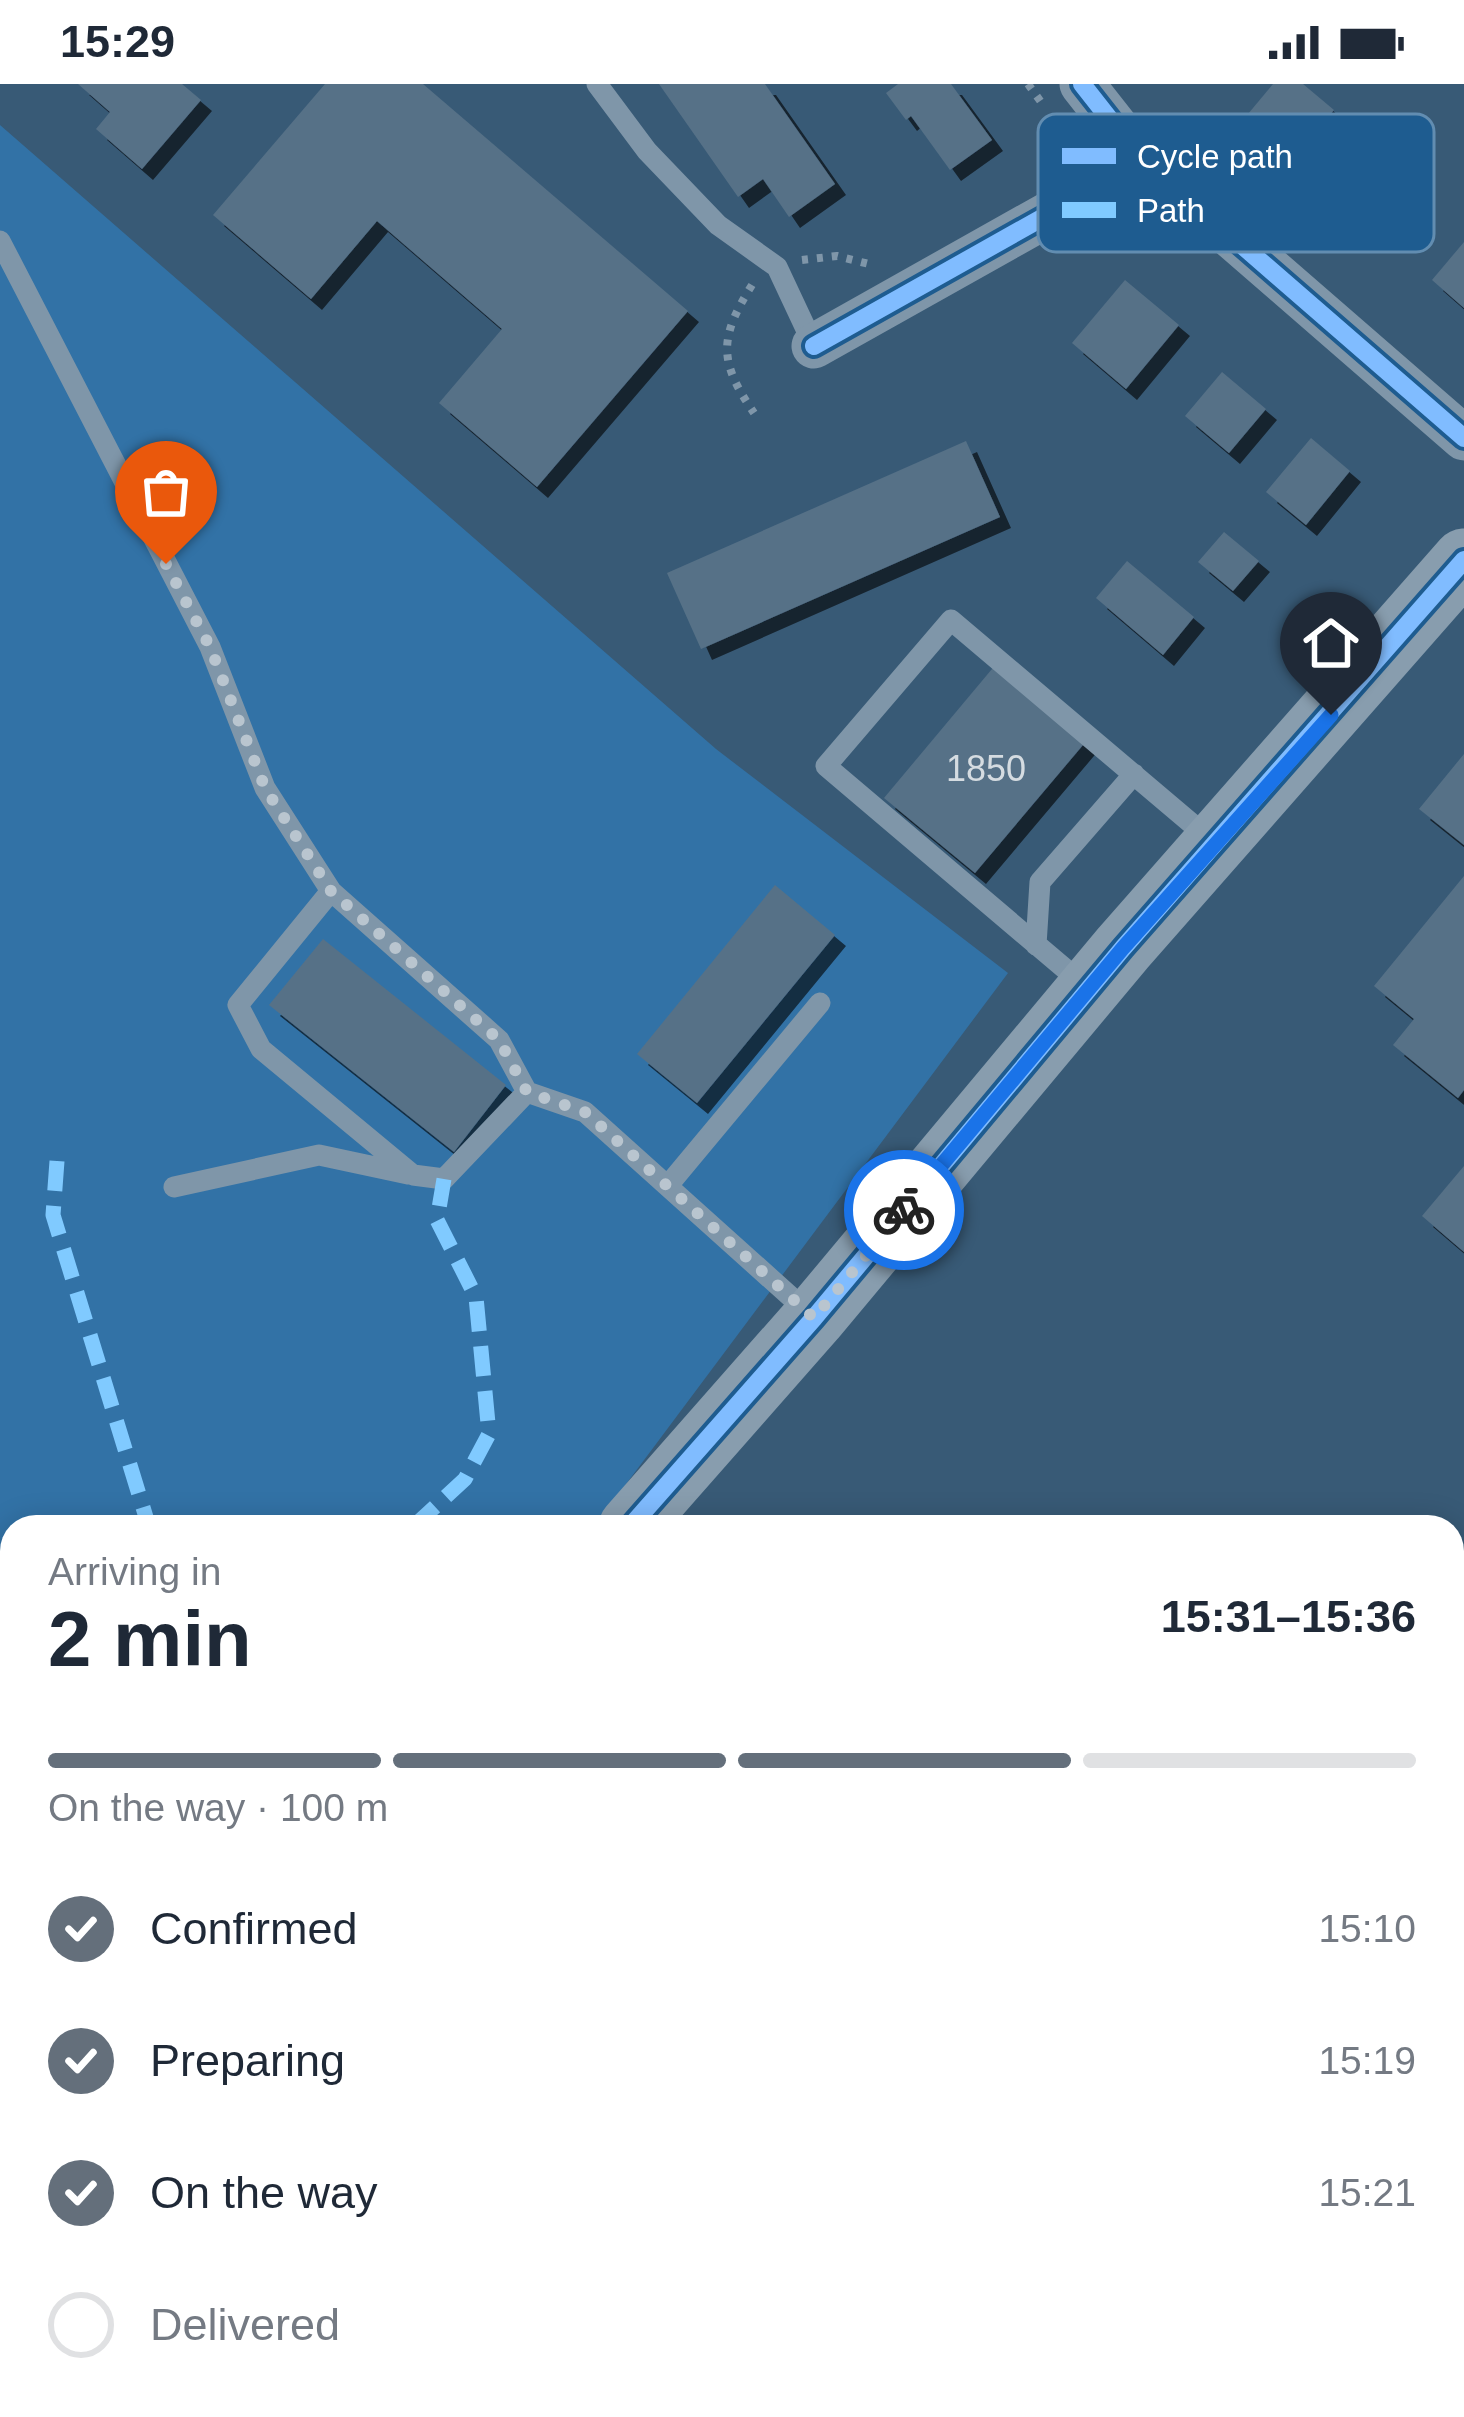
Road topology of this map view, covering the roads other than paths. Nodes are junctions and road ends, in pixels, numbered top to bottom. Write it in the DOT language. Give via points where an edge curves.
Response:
graph roads {
  1 [pos="596,84"];
  2 [pos="1082,84"];
  3 [pos="1106,114"];
  4 [pos="1038,220"];
  5 [pos="0,241"];
  6 [pos="1250,252"];
  7 [pos="814,346"];
  8 [pos="1464,438"];
  9 [pos="1464,560"];
  10 [pos="1133,774"];
  11 [pos="1216,844"];
  12 [pos="331,891"];
  13 [pos="1036,945"];
  14 [pos="1088,989"];
  15 [pos="820,1003"];
  16 [pos="527,1092"];
  17 [pos="413,1175"];
  18 [pos="670,1183"];
  19 [pos="174,1187"];
  20 [pos="814,1318"];
  21 [pos="641,1515"];
  1 -- 7 [label="lane" via="718,226 777,267"];
  2 -- 3 [label="street"];
  4 -- 7 [label="street"];
  5 -- 12 [label="lane" via="210,647 265,788"];
  6 -- 8 [label="street"];
  9 -- 11 [label="street"];
  10 -- 11 [label="lane"];
  10 -- 13 [label="lane" via="1040,882"];
  10 -- 13 [label="lane" via="951,620 826,766"];
  11 -- 14 [label="street"];
  12 -- 16 [label="lane" via="499,1040"];
  12 -- 17 [label="lane" via="238,1005 260,1049"];
  13 -- 14 [label="lane"];
  14 -- 20 [label="street"];
  15 -- 18 [label="lane"];
  16 -- 17 [label="lane" via="444,1179"];
  16 -- 18 [label="lane" via="585,1112"];
  17 -- 19 [label="lane" via="319,1155"];
  18 -- 20 [label="lane"];
  20 -- 21 [label="street"];
}
